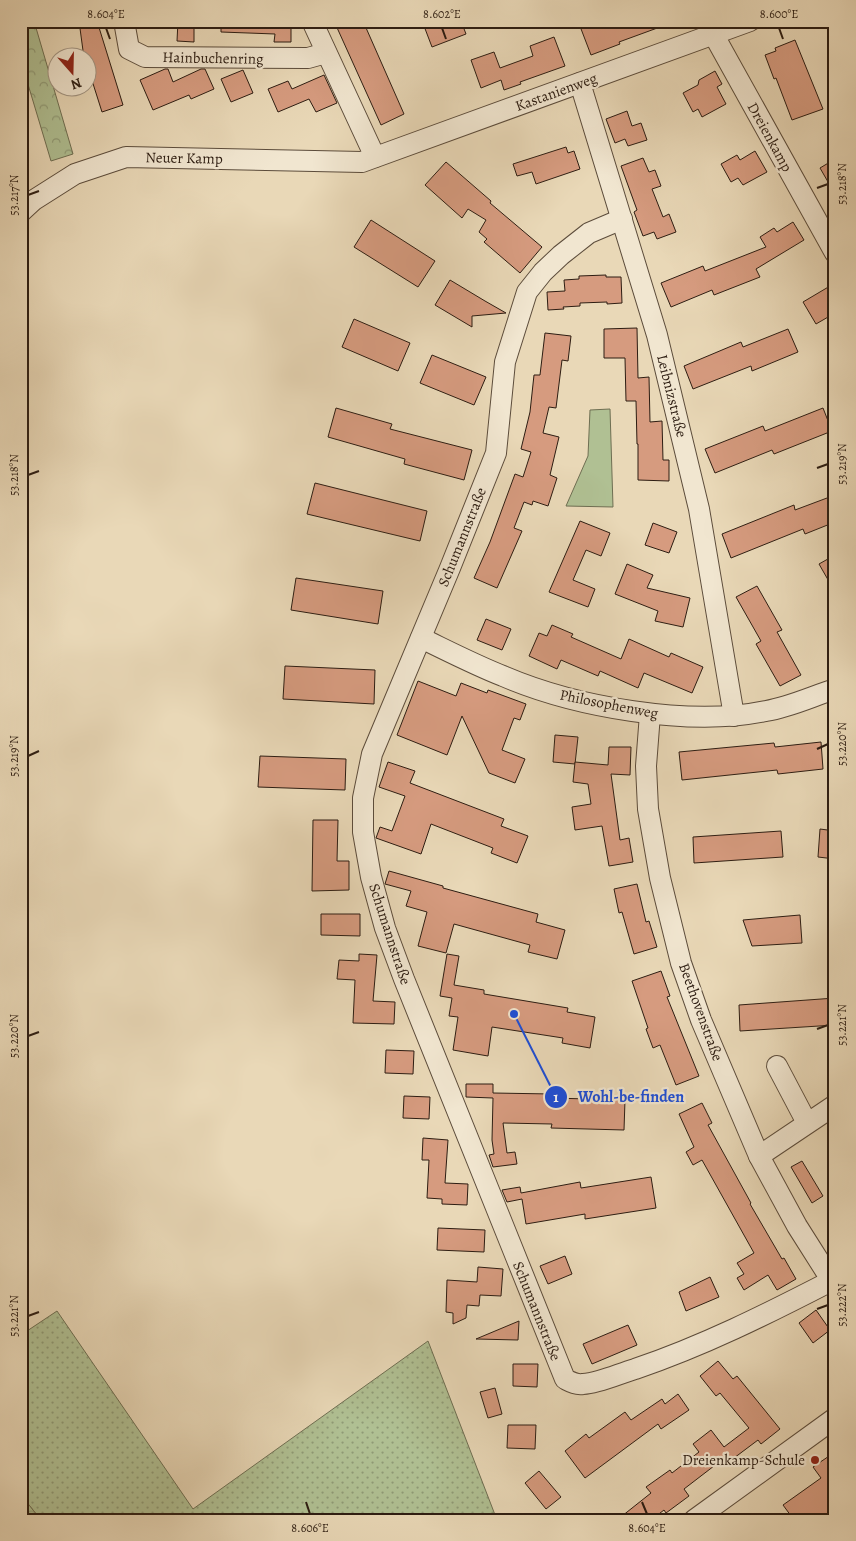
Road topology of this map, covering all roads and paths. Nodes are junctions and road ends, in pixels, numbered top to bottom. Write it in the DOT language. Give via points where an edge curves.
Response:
graph roads {
  1 [pos="124,21"];
  2 [pos="312,21"];
  3 [pos="750,21"];
  4 [pos="709,28"];
  5 [pos="326,53"];
  6 [pos="580,83"];
  7 [pos="368,159"];
  8 [pos="21,212"];
  9 [pos="622,219"];
  10 [pos="835,253"];
  11 [pos="421,638"];
  12 [pos="835,689"];
  13 [pos="650,714"];
  14 [pos="734,716"];
  15 [pos="777,1066"];
  16 [pos="835,1106"];
  17 [pos="807,1124"];
  18 [pos="759,1156"];
  19 [pos="833,1283"];
  20 [pos="835,1418"];
  21 [pos="694,1520"];
  1 -- 5 [label="street, Hainbuchenring" via="130,49 145,57 308,58"];
  2 -- 5 [label="street"];
  3 -- 4 [label="street, Kastanienweg"];
  4 -- 6 [label="street, Kastanienweg"];
  4 -- 10 [label="street, Dreienkamp"];
  5 -- 7 [label="street"];
  6 -- 7 [label="street, Kastanienweg"];
  6 -- 9 [label="street, Leibnizstraße"];
  7 -- 8 [label="street, Neuer Kamp" via="126,157 75,174"];
  9 -- 11 [label="street, Schumannstraße" via="589,233 543,272 528,292 505,362 496,453"];
  9 -- 14 [label="street, Leibnizstraße" via="657,335 699,509"];
  11 -- 13 [label="street, Philosophenweg" via="504,677 545,691"];
  11 -- 19 [label="street, Schumannstraße" via="372,754 368,772 363,798 363,832 371,877 384,928 565,1378 572,1384 582,1385 675,1355"];
  12 -- 14 [label="street, Philosophenweg" via="768,711"];
  13 -- 14 [label="street, Philosophenweg"];
  13 -- 18 [label="street, Beethovenstraße" via="646,766 648,809 660,878 681,963 701,1020"];
  15 -- 17 [label="street"];
  16 -- 17 [label="street"];
  17 -- 18 [label="street"];
  18 -- 19 [label="street, Beethovenstraße"];
  20 -- 21 [label="street"];
}
